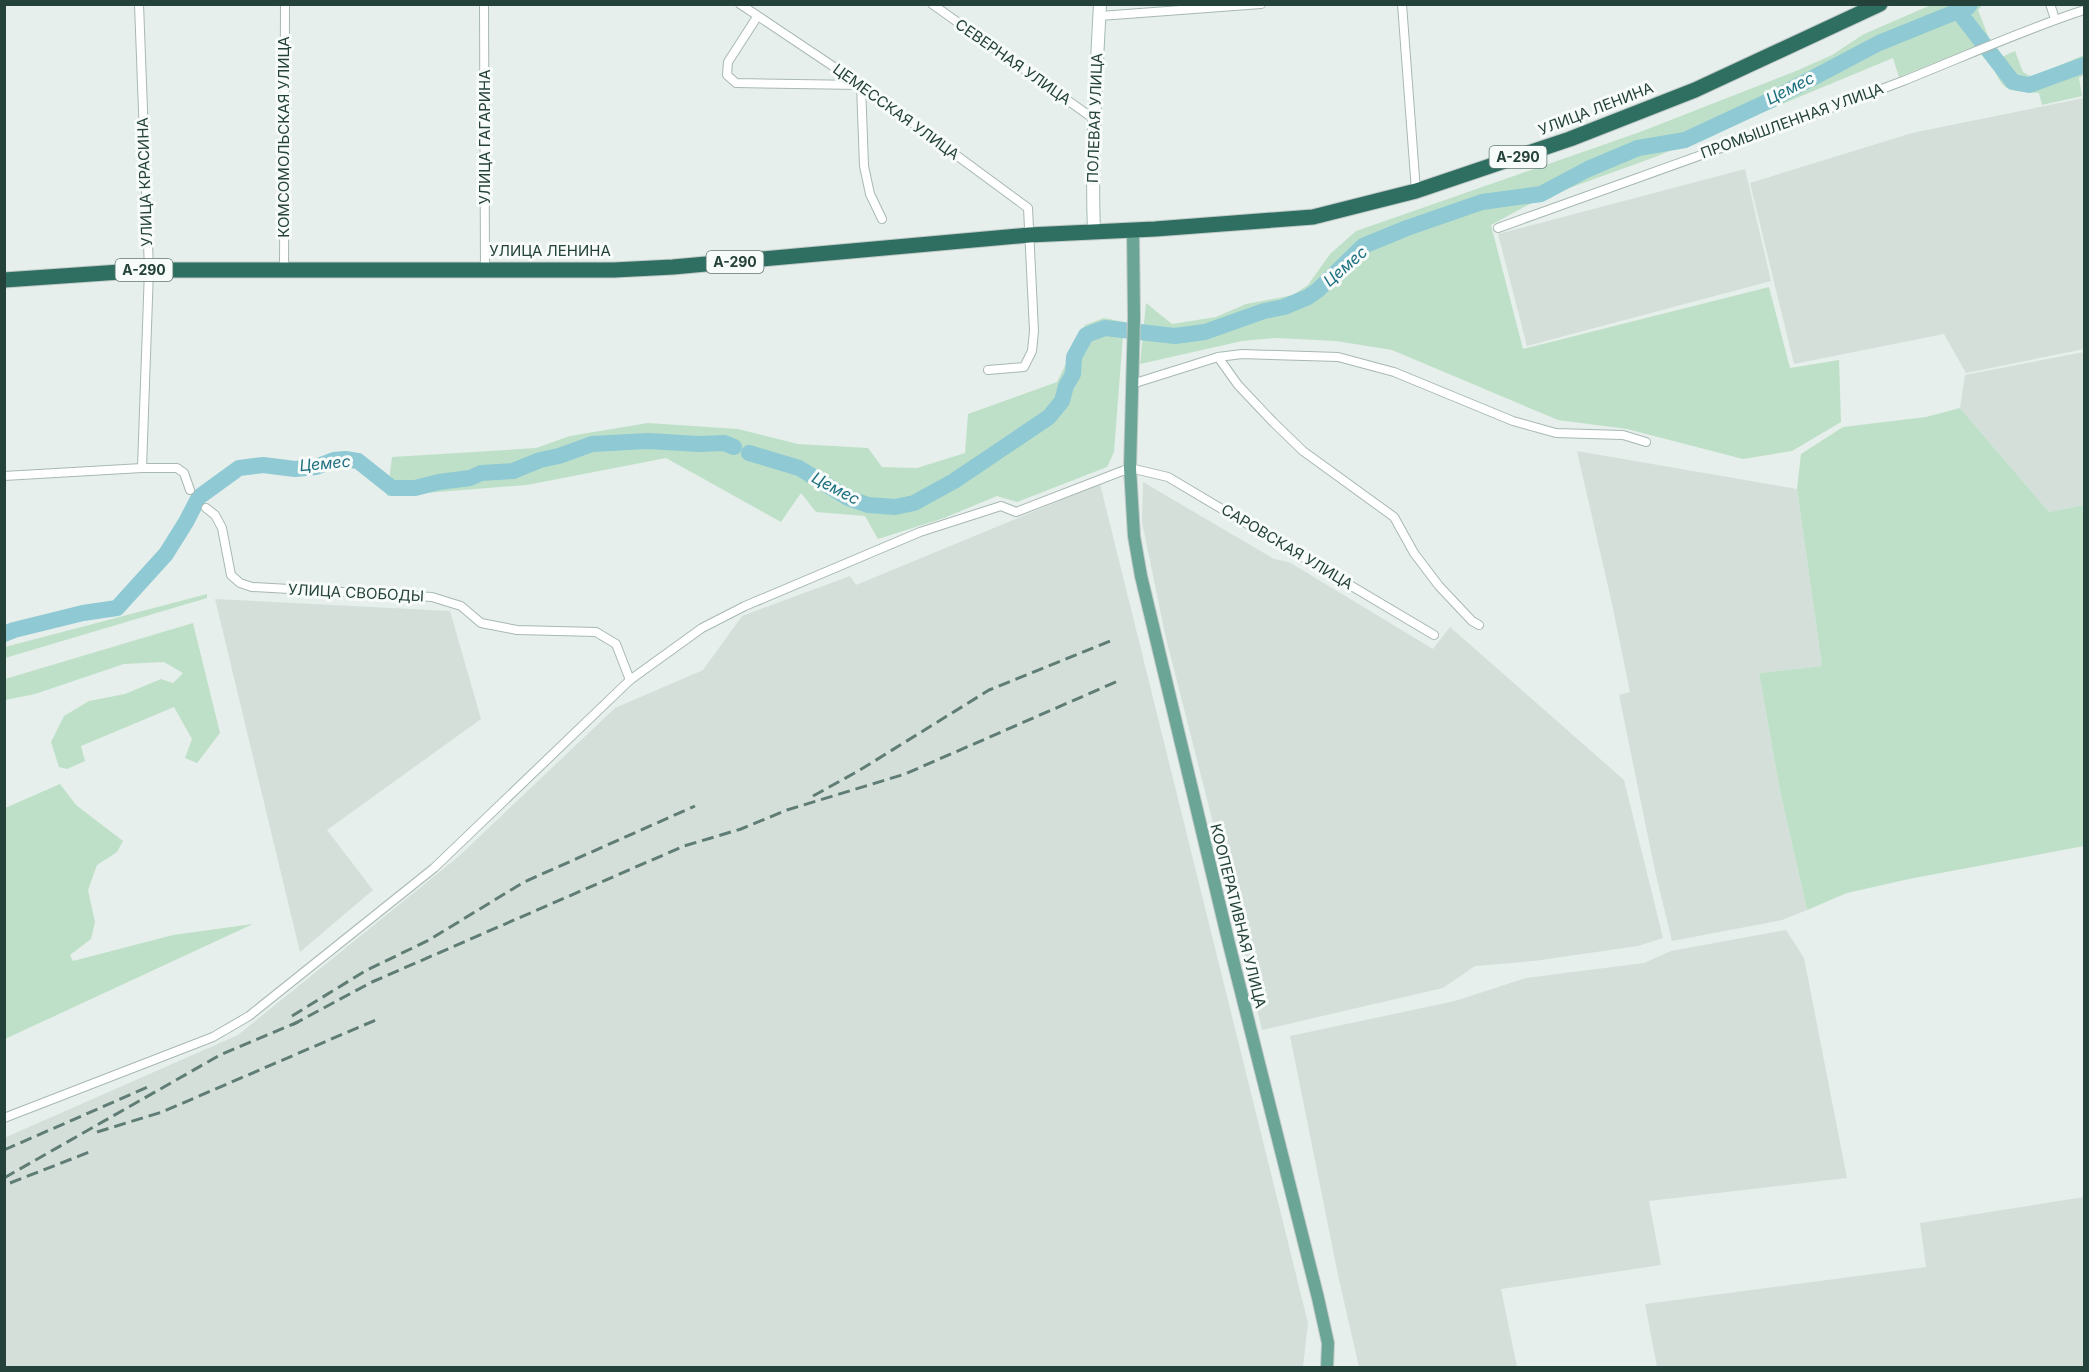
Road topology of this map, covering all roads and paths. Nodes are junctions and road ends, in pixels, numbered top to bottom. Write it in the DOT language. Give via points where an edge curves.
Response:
graph roads {
  1 [pos="139,4"];
  2 [pos="285,4"];
  3 [pos="484,4"];
  4 [pos="740,4"];
  5 [pos="932,4"];
  6 [pos="1261,4"];
  7 [pos="1402,4"];
  8 [pos="1880,4"];
  9 [pos="2050,4"];
  10 [pos="1100,10"];
  11 [pos="2085,10"];
  12 [pos="757,17"];
  13 [pos="2055,19"];
  14 [pos="861,85"];
  15 [pos="1094,119"];
  16 [pos="1416,191"];
  17 [pos="882,219"];
  18 [pos="1498,228"];
  19 [pos="1133,230"];
  20 [pos="1094,232"];
  21 [pos="1029,235"];
  22 [pos="485,269"];
  23 [pos="149,270"];
  24 [pos="284,270"];
  25 [pos="4,280"];
  26 [pos="1218,357"];
  27 [pos="988,370"];
  28 [pos="1132,384"];
  29 [pos="1646,442"];
  30 [pos="142,468"];
  31 [pos="1133,469"];
  32 [pos="4,476"];
  33 [pos="190,490"];
  34 [pos="206,508"];
  35 [pos="1479,625"];
  36 [pos="1434,635"];
  37 [pos="630,680"];
  38 [pos="4,1118"];
  39 [pos="1327,1368"];
  1 -- 23 [label="street, УЛИЦА КРАСИНА"];
  2 -- 24 [label="street, КОМСОМОЛЬСКАЯ УЛИЦА"];
  3 -- 22 [label="street, УЛИЦА ГАГАРИНА"];
  4 -- 12 [label="street, ЦЕМЕССКАЯ УЛИЦА"];
  5 -- 15 [label="street, СЕВЕРНАЯ УЛИЦА"];
  6 -- 10 [label="street"];
  7 -- 16 [label="street"];
  8 -- 16 [label="highway, УЛИЦА ЛЕНИНА / А-290" via="1695,90 1570,139"];
  9 -- 13 [label="street"];
  10 -- 15 [label="main road, ПОЛЕВАЯ УЛИЦА"];
  11 -- 13 [label="street, ПРОМЫШЛЕННАЯ УЛИЦА"];
  12 -- 14 [label="street, ЦЕМЕССКАЯ УЛИЦА"];
  12 -- 14 [label="street" via="728,62 727,75 736,82"];
  13 -- 18 [label="street, ПРОМЫШЛЕННАЯ УЛИЦА" via="1767,131"];
  14 -- 17 [label="street" via="864,166 870,194"];
  14 -- 21 [label="street, ЦЕМЕССКАЯ УЛИЦА" via="1028,208"];
  15 -- 20 [label="main road, ПОЛЕВАЯ УЛИЦА"];
  16 -- 19 [label="highway, УЛИЦА ЛЕНИНА / А-290" via="1313,217"];
  19 -- 20 [label="highway, УЛИЦА ЛЕНИНА"];
  19 -- 28 [label="main road, КООПЕРАТИВНАЯ УЛИЦА"];
  20 -- 21 [label="highway, УЛИЦА ЛЕНИНА / А-290"];
  21 -- 22 [label="highway, УЛИЦА ЛЕНИНА / А-290" via="673,267"];
  21 -- 27 [label="street" via="1032,351 1024,367"];
  22 -- 24 [label="highway, УЛИЦА ЛЕНИНА / А-290"];
  23 -- 24 [label="highway, УЛИЦА ЛЕНИНА / А-290"];
  23 -- 25 [label="highway, УЛИЦА ЛЕНИНА / А-290"];
  23 -- 30 [label="street, УЛИЦА КРАСИНА"];
  26 -- 28 [label="street"];
  26 -- 29 [label="street" via="1338,357 1394,372 1513,421 1556,433 1623,435"];
  26 -- 35 [label="street" via="1272,422 1303,450 1394,517 1439,586"];
  28 -- 31 [label="main road, КООПЕРАТИВНАЯ УЛИЦА"];
  30 -- 32 [label="street"];
  30 -- 33 [label="street" via="177,468 184,473"];
  31 -- 36 [label="street, САРОВСКАЯ УЛИЦА" via="1168,477"];
  31 -- 37 [label="street" via="1016,512 1001,506 920,532 834,568 702,628"];
  31 -- 39 [label="main road, КООПЕРАТИВНАЯ УЛИЦА" via="1134,536 1141,576 1318,1298 1328,1343"];
  34 -- 37 [label="street, УЛИЦА СВОБОДЫ" via="222,528 231,575 240,583 252,587 432,597 461,606 481,623 517,630 597,632 616,644"];
  37 -- 38 [label="street" via="434,868 249,1016 213,1037"];
}
